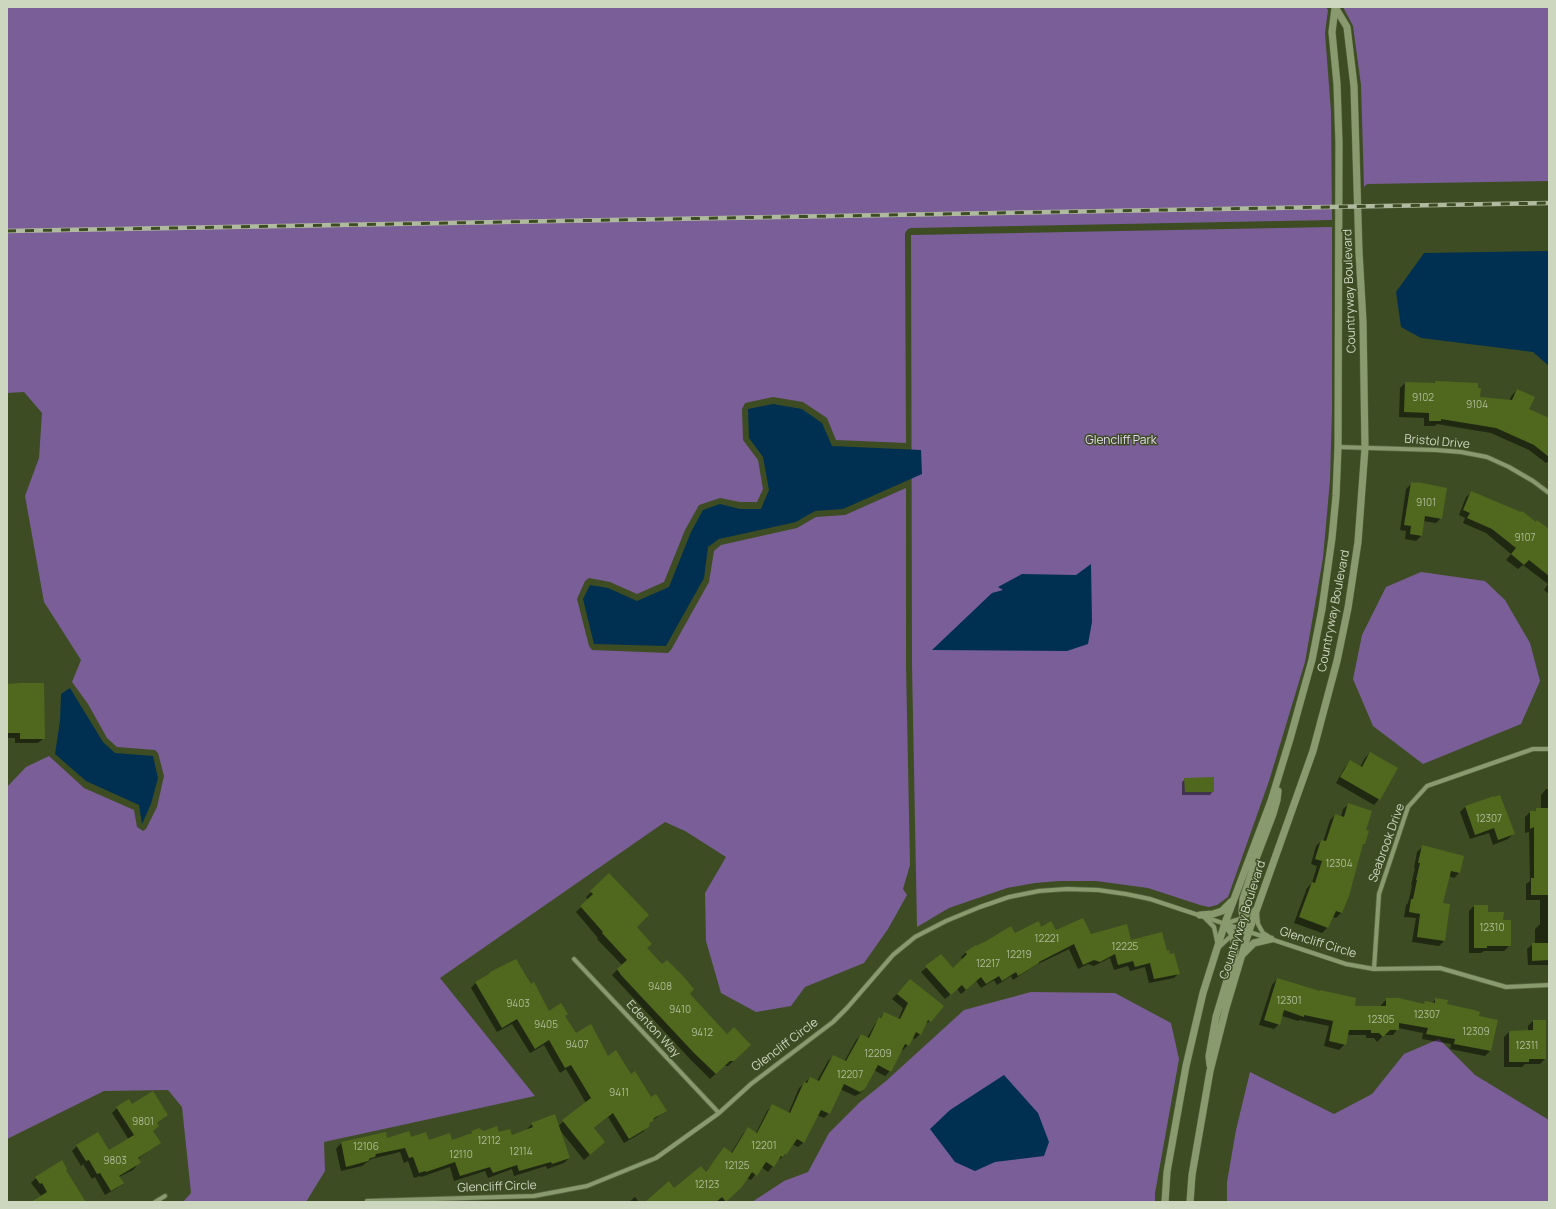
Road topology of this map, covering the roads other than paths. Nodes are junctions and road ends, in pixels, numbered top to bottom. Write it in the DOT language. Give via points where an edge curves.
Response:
graph roads {
  1 [pos="1335,8"];
  2 [pos="1338,447"];
  3 [pos="1365,448"];
  4 [pos="1549,493"];
  5 [pos="1549,749"];
  6 [pos="1278,779"];
  7 [pos="1236,895"];
  8 [pos="1258,905"];
  9 [pos="1200,915"];
  10 [pos="1244,918"];
  11 [pos="1225,923"];
  12 [pos="1249,931"];
  13 [pos="1233,935"];
  14 [pos="1271,939"];
  15 [pos="1217,950"];
  16 [pos="1241,958"];
  17 [pos="574,959"];
  18 [pos="1374,969"];
  19 [pos="1549,985"];
  20 [pos="1210,1071"];
  21 [pos="719,1113"];
  22 [pos="165,1196"];
  23 [pos="367,1201"];
  24 [pos="155,1202"];
  25 [pos="1165,1202"];
  26 [pos="1190,1202"];
  1 -- 2 [label="street, Countryway Boulevard" via="1332,32 1339,143"];
  1 -- 3 [label="street, Countryway Boulevard" via="1346,27 1354,86"];
  2 -- 3 [label="street, Bristol Drive"];
  2 -- 6 [label="street, Countryway Boulevard" via="1334,524 1322,609 1312,660"];
  3 -- 4 [label="street, Bristol Drive" via="1461,452 1487,458 1509,467"];
  3 -- 8 [label="street, Countryway Boulevard" via="1358,542 1336,666 1313,751"];
  5 -- 18 [label="street, Seabrook Drive" via="1533,749 1427,786 1408,807 1379,894"];
  6 -- 7 [label="street, Countryway Boulevard"];
  6 -- 10 [label="street" via="1277,800 1243,899"];
  7 -- 9 [label="street" via="1222,911"];
  7 -- 11 [label="street, Countryway Boulevard"];
  8 -- 10 [label="street"];
  8 -- 12 [label="street, Countryway Boulevard"];
  8 -- 14 [label="street, Glencliff Circle" via="1258,924 1263,933"];
  9 -- 11 [label="street, Glencliff Circle"];
  9 -- 15 [label="street, Glencliff Circle" via="1214,927"];
  9 -- 21 [label="street, Glencliff Circle" via="1126,894 1067,889 1009,897 967,912 915,937 893,955 833,1022 756,1079"];
  10 -- 11 [label="street"];
  10 -- 12 [label="street"];
  11 -- 12 [label="street, Glencliff Circle"];
  11 -- 13 [label="street"];
  11 -- 15 [label="street, Countryway Boulevard"];
  12 -- 13 [label="street"];
  12 -- 14 [label="street, Glencliff Circle"];
  12 -- 16 [label="street, Countryway Boulevard"];
  13 -- 15 [label="street"];
  13 -- 20 [label="street" via="1234,957 1216,1017 1209,1056"];
  14 -- 16 [label="street" via="1254,943"];
  14 -- 18 [label="street, Glencliff Circle" via="1346,964"];
  15 -- 25 [label="street, Countryway Boulevard" via="1203,993 1186,1066 1167,1172"];
  16 -- 20 [label="street, Countryway Boulevard"];
  17 -- 21 [label="street, Edenton Way"];
  18 -- 19 [label="street, Glencliff Circle" via="1440,968 1506,987"];
  20 -- 26 [label="street, Countryway Boulevard" via="1192,1175"];
  21 -- 23 [label="street, Glencliff Circle" via="656,1158 587,1186 534,1196"];
  22 -- 24 [label="street"];
}
